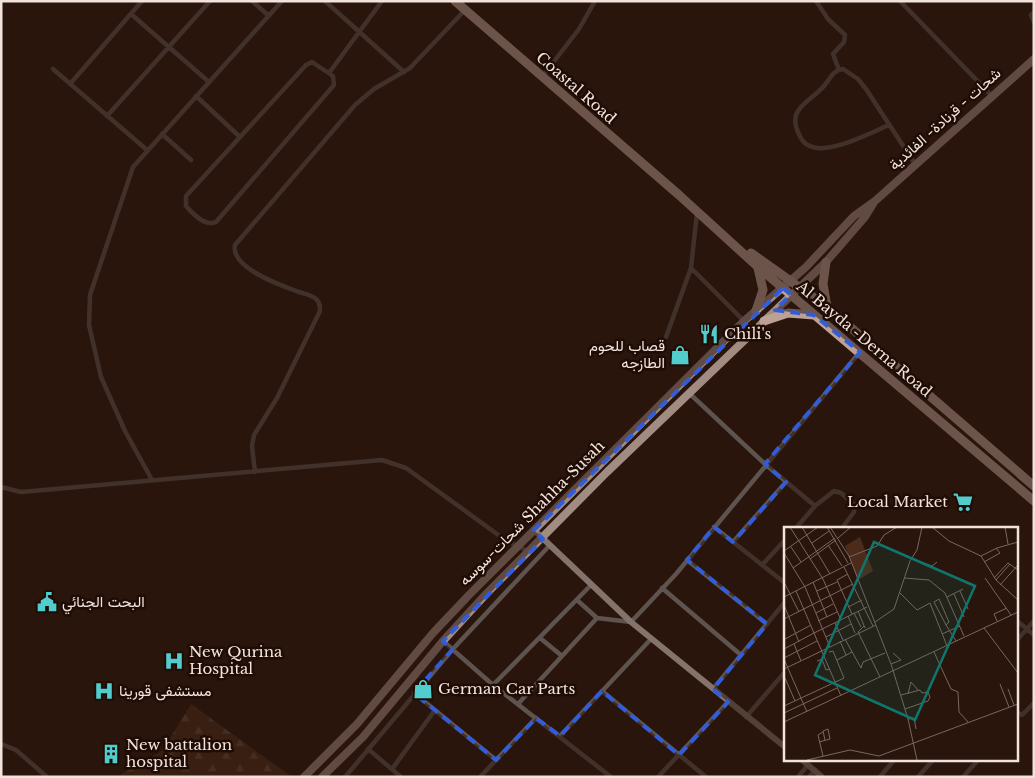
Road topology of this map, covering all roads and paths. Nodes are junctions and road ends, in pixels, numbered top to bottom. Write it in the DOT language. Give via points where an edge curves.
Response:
graph roads {
  1 [pos="142,1"];
  2 [pos="210,1"];
  3 [pos="252,1"];
  4 [pos="282,1"];
  5 [pos="325,1"];
  6 [pos="382,1"];
  7 [pos="455,1"];
  8 [pos="595,1"];
  9 [pos="816,1"];
  10 [pos="900,1"];
  11 [pos="465,10"];
  12 [pos="1034,12"];
  13 [pos="131,14"];
  14 [pos="269,16"];
  15 [pos="1034,22"];
  16 [pos="359,32"];
  17 [pos="169,48"];
  18 [pos="1034,59"];
  19 [pos="54,69"];
  20 [pos="839,70"];
  21 [pos="404,72"];
  22 [pos="329,73"];
  23 [pos="542,77"];
  24 [pos="209,82"];
  25 [pos="70,84"];
  26 [pos="196,96"];
  27 [pos="992,96"];
  28 [pos="107,116"];
  29 [pos="889,125"];
  30 [pos="162,134"];
  31 [pos="240,137"];
  32 [pos="147,150"];
  33 [pos="191,160"];
  34 [pos="915,164"];
  35 [pos="679,195"];
  36 [pos="875,200"];
  37 [pos="697,212"];
  38 [pos="826,262"];
  39 [pos="758,267"];
  40 [pos="691,268"];
  41 [pos="790,280"];
  42 [pos="801,287"];
  43 [pos="783,288"];
  44 [pos="791,296"];
  45 [pos="827,307"];
  46 [pos="756,311"];
  47 [pos="814,315"];
  48 [pos="744,321"];
  49 [pos="764,321"];
  50 [pos="666,337"];
  51 [pos="860,352"];
  52 [pos="690,393"];
  53 [pos="765,464"];
  54 [pos="255,472"];
  55 [pos="152,480"];
  56 [pos="786,482"];
  57 [pos="1034,486"];
  58 [pos="1,487"];
  59 [pos="1034,501"];
  60 [pos="815,506"];
  61 [pos="714,527"];
  62 [pos="797,527"];
  63 [pos="843,527"];
  64 [pos="534,530"];
  65 [pos="543,539"];
  66 [pos="784,541"];
  67 [pos="733,542"];
  68 [pos="550,545"];
  69 [pos="519,546"];
  70 [pos="528,552"];
  71 [pos="687,560"];
  72 [pos="762,565"];
  73 [pos="784,582"];
  74 [pos="591,585"];
  75 [pos="662,588"];
  76 [pos="577,600"];
  77 [pos="783,608"];
  78 [pos="597,618"];
  79 [pos="1034,621"];
  80 [pos="631,622"];
  81 [pos="1018,622"];
  82 [pos="767,624"];
  83 [pos="1026,629"];
  84 [pos="1034,636"];
  85 [pos="540,638"];
  86 [pos="651,639"];
  87 [pos="1018,639"];
  88 [pos="443,641"];
  89 [pos="452,650"];
  90 [pos="741,655"];
  91 [pos="562,656"];
  92 [pos="784,673"];
  93 [pos="493,686"];
  94 [pos="712,689"];
  95 [pos="602,691"];
  96 [pos="414,693"];
  97 [pos="728,702"];
  98 [pos="1034,703"];
  99 [pos="518,704"];
  100 [pos="436,710"];
  101 [pos="1018,713"];
  102 [pos="746,716"];
  103 [pos="536,718"];
  104 [pos="560,736"];
  105 [pos="1,744"];
  106 [pos="784,746"];
  107 [pos="368,749"];
  108 [pos="679,755"];
  109 [pos="496,760"];
  110 [pos="801,760"];
  111 [pos="894,760"];
  112 [pos="933,760"];
  113 [pos="978,760"];
  114 [pos="808,765"];
  115 [pos="392,770"];
  116 [pos="814,770"];
  117 [pos="605,772"];
  118 [pos="47,777"];
  119 [pos="304,777"];
  120 [pos="322,777"];
  121 [pos="345,777"];
  122 [pos="402,777"];
  123 [pos="480,777"];
  124 [pos="600,777"];
  125 [pos="611,777"];
  126 [pos="658,777"];
  127 [pos="706,777"];
  128 [pos="798,777"];
  129 [pos="808,777"];
  130 [pos="822,777"];
  131 [pos="880,777"];
  132 [pos="918,777"];
  133 [pos="963,777"];
  1 -- 13 [label="street"];
  2 -- 17 [label="street"];
  3 -- 14 [label="street"];
  4 -- 14 [label="street"];
  5 -- 16 [label="street"];
  6 -- 16 [label="street"];
  7 -- 11 [label="highway, Coastal Road"];
  8 -- 23 [label="street" via="579,29"];
  9 -- 20 [label="street" via="828,19 845,35 844,42 832,57"];
  10 -- 27 [label="street"];
  11 -- 21 [label="street"];
  11 -- 23 [label="highway, Coastal Road"];
  12 -- 15 [label="street" via="1031,15"];
  13 -- 17 [label="street"];
  13 -- 25 [label="street"];
  14 -- 24 [label="street"];
  16 -- 21 [label="street"];
  16 -- 22 [label="street"];
  17 -- 24 [label="street"];
  17 -- 28 [label="street"];
  18 -- 27 [label="main road, شحات - قرنادة- الفائدية"];
  19 -- 25 [label="street"];
  20 -- 29 [label="street" via="848,71 858,79"];
  20 -- 29 [label="street" via="798,110 795,123 802,140 813,148 823,149"];
  21 -- 54 [label="street" via="355,105 235,245 234,255 240,262 273,281 314,297 320,306 277,398 254,434"];
  22 -- 31 [label="street" via="314,62 307,63"];
  22 -- 31 [label="street" via="334,78 334,85 217,220 207,223 187,208 185,198"];
  23 -- 35 [label="highway, Coastal Road"];
  24 -- 26 [label="street"];
  25 -- 28 [label="street"];
  26 -- 30 [label="street"];
  26 -- 31 [label="street"];
  27 -- 34 [label="main road, شحات - قرنادة- الفائدية"];
  28 -- 32 [label="street"];
  29 -- 34 [label="street"];
  30 -- 32 [label="street"];
  30 -- 33 [label="street"];
  32 -- 55 [label="street" via="129,176 90,295 88,315 101,377"];
  34 -- 36 [label="main road, شحات - قرنادة- الفائدية"];
  35 -- 37 [label="highway, Al Bayda -Derna Road"];
  35 -- 41 [label="highway, Al Bayda -Derna Road" via="767,266"];
  36 -- 38 [label="main road, شحات-سوسه Shahha-Susah" via="865,217"];
  36 -- 41 [label="main road, شحات-سوسه Shahha-Susah" via="854,216"];
  37 -- 39 [label="highway, Al Bayda -Derna Road"];
  37 -- 40 [label="street"];
  38 -- 42 [label="main road, شحات-سوسه Shahha-Susah"];
  38 -- 45 [label="highway" via="823,284"];
  39 -- 43 [label="highway, Al Bayda -Derna Road"];
  39 -- 46 [label="highway" via="763,290"];
  40 -- 48 [label="street"];
  40 -- 50 [label="street"];
  41 -- 42 [label="highway, Al Bayda -Derna Road"];
  41 -- 43 [label="main road, شحات-سوسه Shahha-Susah"];
  42 -- 44 [label="main road, شحات-سوسه Shahha-Susah"];
  42 -- 45 [label="highway, Al Bayda -Derna Road"];
  43 -- 44 [label="highway, Al Bayda -Derna Road"];
  43 -- 46 [label="main road, شحات-سوسه Shahha-Susah"];
  44 -- 47 [label="highway, Al Bayda -Derna Road"];
  44 -- 49 [label="main road, شحات-سوسه Shahha-Susah"];
  45 -- 57 [label="highway, Al Bayda -Derna Road"];
  46 -- 48 [label="main road, شحات-سوسه Shahha-Susah"];
  47 -- 49 [label="highway" via="788,312"];
  47 -- 51 [label="highway, Al Bayda -Derna Road"];
  48 -- 64 [label="main road, شحات-سوسه Shahha-Susah"];
  49 -- 52 [label="main road, شحات-سوسه Shahha-Susah"];
  51 -- 53 [label="street"];
  51 -- 59 [label="highway, Al Bayda -Derna Road"];
  52 -- 53 [label="street"];
  52 -- 65 [label="main road, شحات-سوسه Shahha-Susah"];
  53 -- 56 [label="street"];
  53 -- 61 [label="street"];
  54 -- 55 [label="street"];
  54 -- 69 [label="street" via="356,461 390,461 414,473 508,542"];
  55 -- 58 [label="street" via="21,492"];
  56 -- 60 [label="street"];
  56 -- 67 [label="street"];
  60 -- 62 [label="street"];
  60 -- 63 [label="street" via="834,491 853,502 855,509"];
  61 -- 67 [label="street"];
  61 -- 71 [label="street"];
  64 -- 65 [label="street"];
  64 -- 69 [label="main road, شحات-سوسه Shahha-Susah"];
  65 -- 68 [label="street"];
  65 -- 70 [label="main road, شحات-سوسه Shahha-Susah"];
  66 -- 72 [label="street"];
  67 -- 72 [label="street"];
  68 -- 74 [label="street"];
  68 -- 89 [label="street"];
  69 -- 70 [label="street"];
  69 -- 119 [label="main road, شحات-سوسه Shahha-Susah" via="452,612 357,724"];
  70 -- 88 [label="main road, شحات-سوسه Shahha-Susah"];
  71 -- 75 [label="street"];
  71 -- 82 [label="street"];
  72 -- 73 [label="street"];
  74 -- 76 [label="street"];
  74 -- 80 [label="street"];
  75 -- 80 [label="street"];
  75 -- 90 [label="street"];
  76 -- 78 [label="street"];
  76 -- 85 [label="street"];
  77 -- 82 [label="street"];
  78 -- 80 [label="street"];
  78 -- 91 [label="street"];
  79 -- 83 [label="street"];
  80 -- 86 [label="street"];
  81 -- 83 [label="street"];
  82 -- 90 [label="street"];
  83 -- 84 [label="street"];
  83 -- 87 [label="street"];
  85 -- 91 [label="street"];
  85 -- 93 [label="street"];
  86 -- 94 [label="street"];
  86 -- 95 [label="street"];
  88 -- 89 [label="street"];
  88 -- 120 [label="main road, شحات-سوسه Shahha-Susah" via="363,737"];
  89 -- 93 [label="street"];
  89 -- 96 [label="street"];
  90 -- 94 [label="street"];
  91 -- 99 [label="street"];
  92 -- 102 [label="street"];
  93 -- 99 [label="street"];
  94 -- 97 [label="street"];
  95 -- 104 [label="street"];
  95 -- 108 [label="street"];
  96 -- 100 [label="street"];
  96 -- 107 [label="street"];
  97 -- 102 [label="street"];
  97 -- 108 [label="street"];
  98 -- 101 [label="street" via="1022,715"];
  99 -- 103 [label="street"];
  100 -- 109 [label="street"];
  100 -- 115 [label="street"];
  102 -- 106 [label="street"];
  103 -- 104 [label="street"];
  103 -- 109 [label="street"];
  104 -- 117 [label="street"];
  105 -- 118 [label="street" via="16,750"];
  107 -- 115 [label="street"];
  107 -- 121 [label="street"];
  108 -- 126 [label="street"];
  108 -- 127 [label="street"];
  109 -- 123 [label="street"];
  110 -- 114 [label="street"];
  111 -- 131 [label="street"];
  112 -- 132 [label="street"];
  113 -- 133 [label="street"];
  114 -- 116 [label="street"];
  114 -- 128 [label="street"];
  115 -- 122 [label="street"];
  116 -- 129 [label="street"];
  116 -- 130 [label="street"];
  117 -- 124 [label="street"];
  117 -- 125 [label="street"];
}
